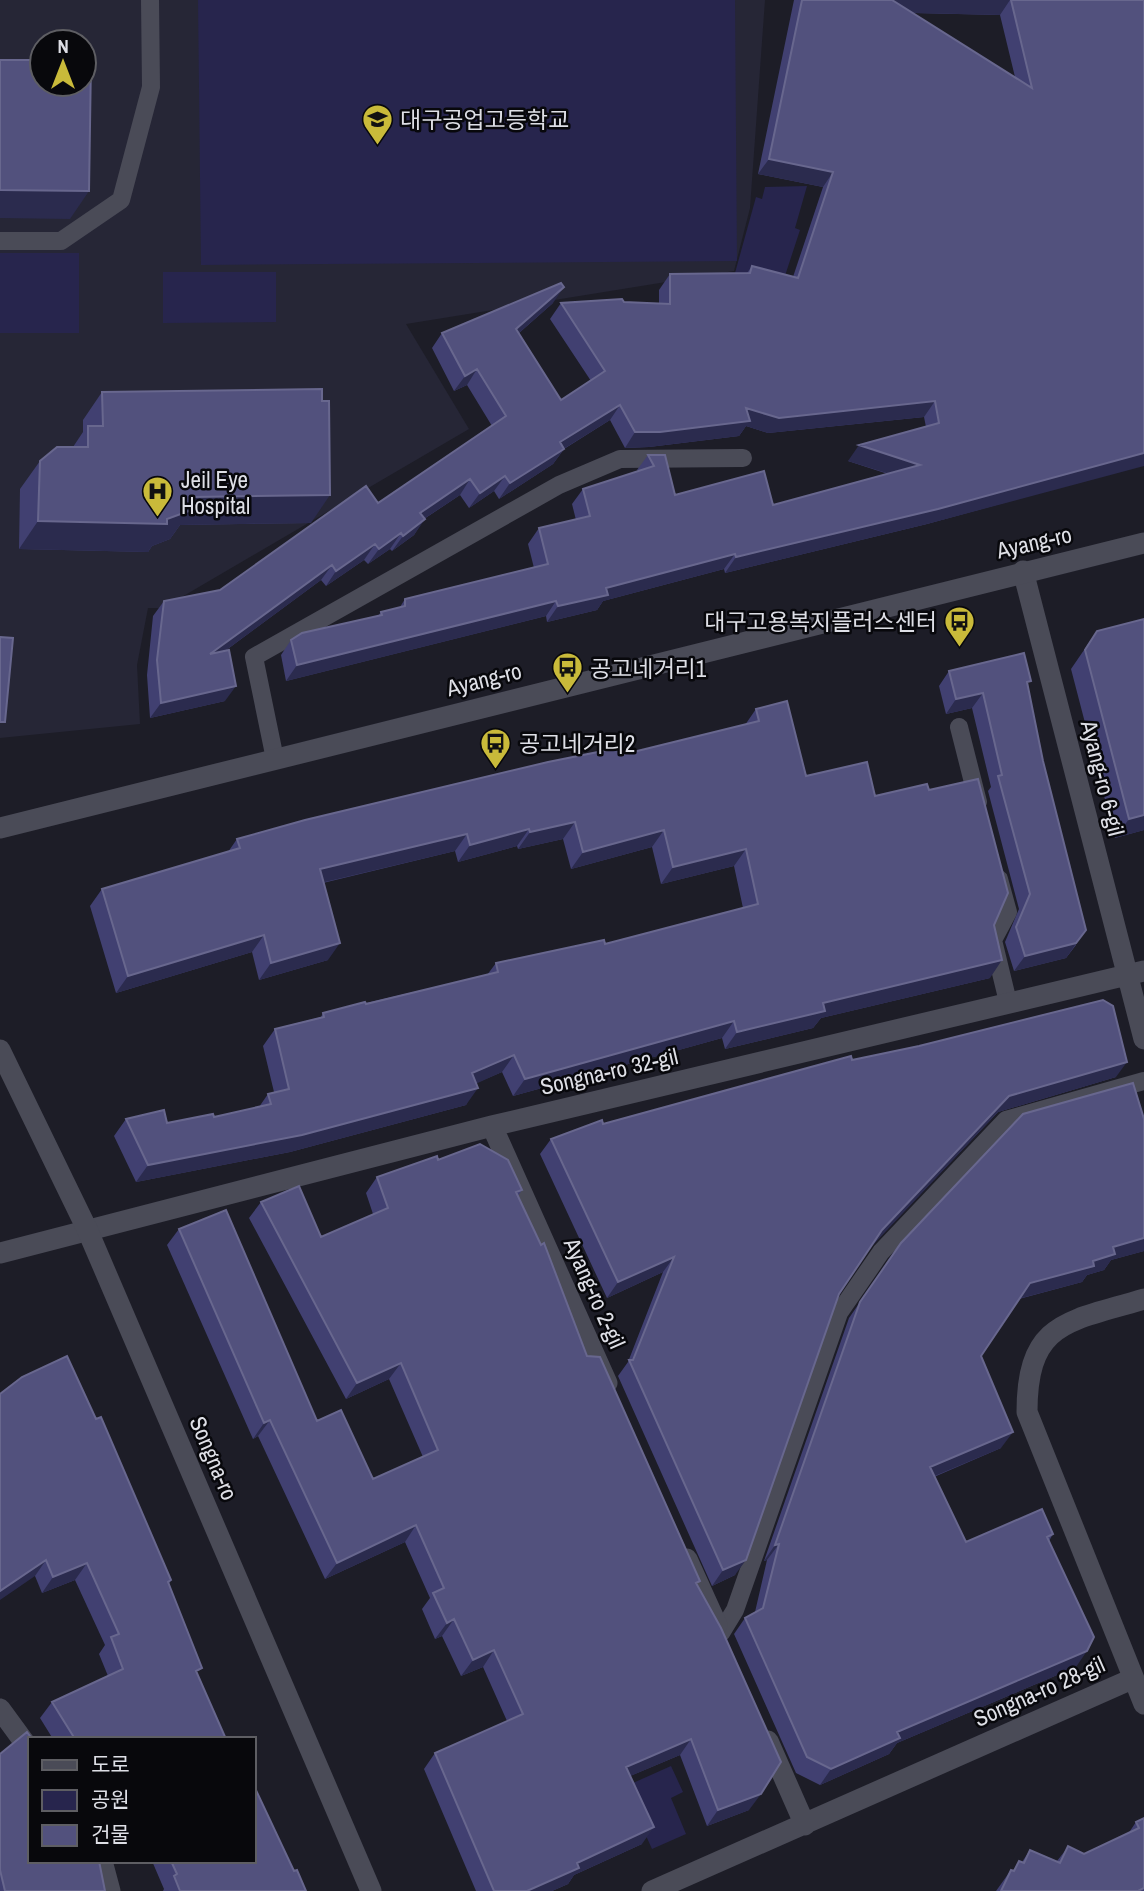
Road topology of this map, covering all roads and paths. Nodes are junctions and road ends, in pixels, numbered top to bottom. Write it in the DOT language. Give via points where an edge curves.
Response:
graph roads {
  1 [pos="150,0"];
  2 [pos="0,242"];
  3 [pos="743,458"];
  4 [pos="1144,543"];
  5 [pos="1023,571"];
  6 [pos="958,727"];
  7 [pos="275,759"];
  8 [pos="983,820"];
  9 [pos="0,828"];
  10 [pos="994,859"];
  11 [pos="1135,972"];
  12 [pos="1008,1002"];
  13 [pos="1144,1039"];
  14 [pos="0,1049"];
  15 [pos="1144,1081"];
  16 [pos="492,1126"];
  17 [pos="87,1229"];
  18 [pos="0,1252"];
  19 [pos="1144,1299"];
  20 [pos="617,1406"];
  21 [pos="681,1545"];
  22 [pos="723,1640"];
  23 [pos="1132,1679"];
  24 [pos="1144,1704"];
  25 [pos="0,1709"];
  26 [pos="760,1723"];
  27 [pos="28,1747"];
  28 [pos="805,1825"];
  29 [pos="103,1863"];
  30 [pos="110,1891"];
  31 [pos="371,1891"];
  32 [pos="652,1891"];
  1 -- 2 [label="lane" via="151,87 121,200 61,241"];
  3 -- 7 [label="lane" via="620,459 559,485 254,657"];
  4 -- 5 [label="street, Ayang-ro"];
  5 -- 7 [label="street, Ayang-ro"];
  5 -- 11 [label="street, Ayang-ro 6-gil"];
  6 -- 8 [label="lane"];
  7 -- 9 [label="street, Ayang-ro"];
  10 -- 12 [label="lane" via="1008,912 993,940"];
  11 -- 12 [label="street, Songna-ro 32-gil"];
  11 -- 13 [label="street, Ayang-ro 6-gil"];
  12 -- 16 [label="street, Songna-ro 32-gil"];
  14 -- 17 [label="street, Songna-ro"];
  15 -- 22 [label="lane" via="1006,1120 881,1252 839,1313"];
  16 -- 17 [label="street, Songna-ro 32-gil"];
  16 -- 20 [label="street, Ayang-ro 2-gil"];
  17 -- 18 [label="street, Songna-ro 32-gil"];
  17 -- 31 [label="street, Songna-ro"];
  19 -- 23 [label="street, Songna-ro 28-gil" via="1061,1325 1040,1345 1027,1377 1027,1412"];
  21 -- 22 [label="street"];
  23 -- 24 [label="street"];
  23 -- 28 [label="street, Songna-ro 28-gil"];
  25 -- 27 [label="street"];
  26 -- 28 [label="street"];
  28 -- 32 [label="street, Songna-ro 28-gil"];
  29 -- 30 [label="street"];
}
